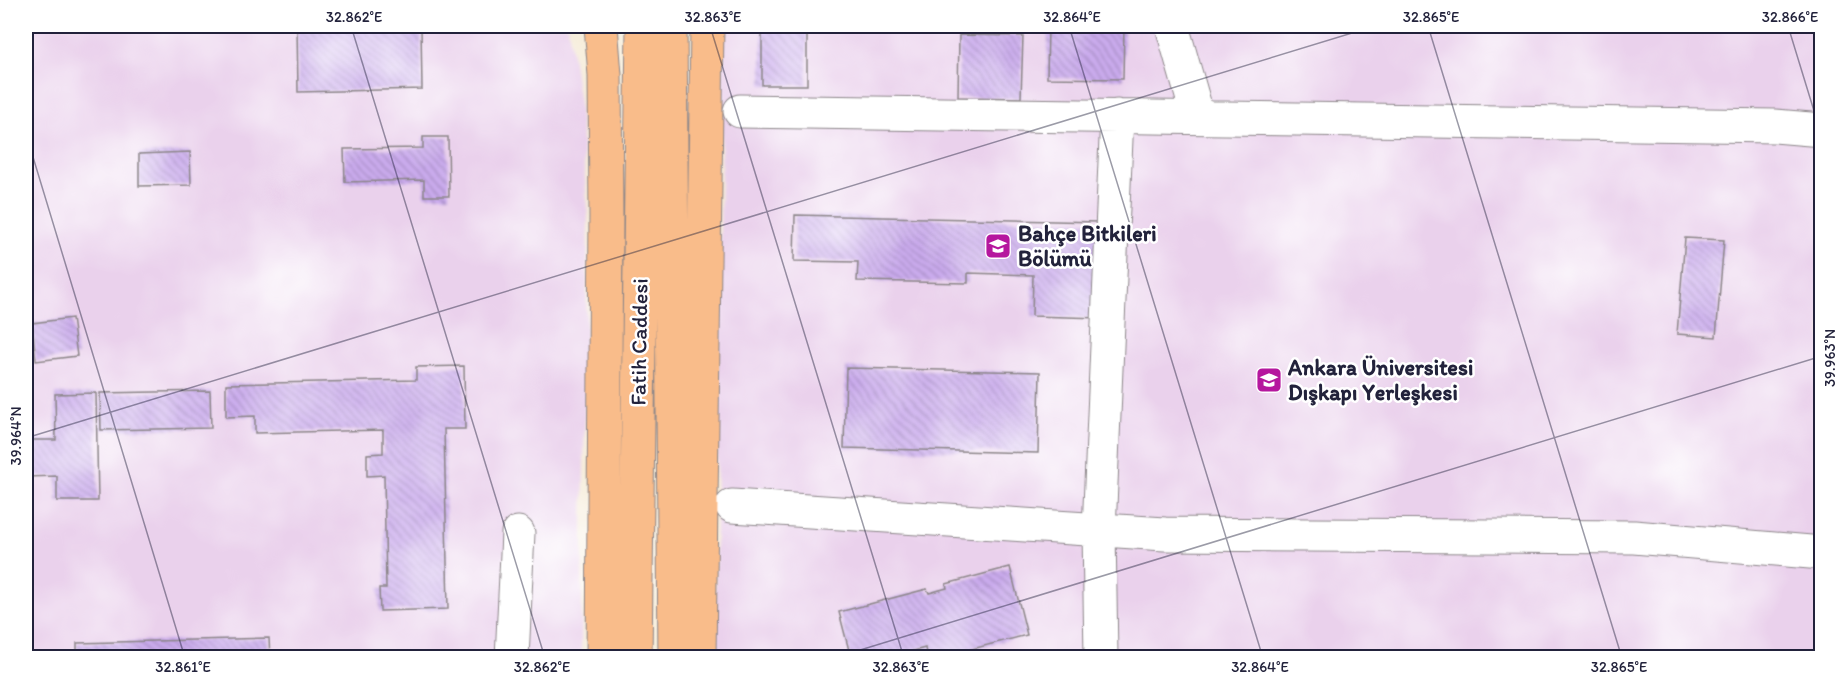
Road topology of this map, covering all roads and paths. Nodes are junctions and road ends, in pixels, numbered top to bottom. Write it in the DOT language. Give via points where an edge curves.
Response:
graph roads {
  1 [pos="601,26"];
  2 [pos="643,26"];
  3 [pos="670,26"];
  4 [pos="707,26"];
  5 [pos="1172,26"];
  6 [pos="740,111"];
  7 [pos="1117,116"];
  8 [pos="1198,117"];
  9 [pos="1821,130"];
  10 [pos="732,506"];
  11 [pos="1100,530"];
  12 [pos="518,533"];
  13 [pos="1821,553"];
  14 [pos="512,657"];
  15 [pos="603,657"];
  16 [pos="635,657"];
  17 [pos="675,657"];
  18 [pos="699,657"];
  19 [pos="1101,657"];
  1 -- 15 [label="main road" via="606,216"];
  2 -- 16 [label="main road, Fatih Caddesi"];
  3 -- 17 [label="main road, Fatih Caddesi"];
  4 -- 18 [label="main road"];
  5 -- 8 [label="street"];
  6 -- 7 [label="street"];
  7 -- 8 [label="street"];
  7 -- 11 [label="street"];
  8 -- 9 [label="street" via="1775,126"];
  10 -- 11 [label="street"];
  11 -- 13 [label="street" via="1634,537"];
  11 -- 19 [label="street"];
  12 -- 14 [label="street"];
}
